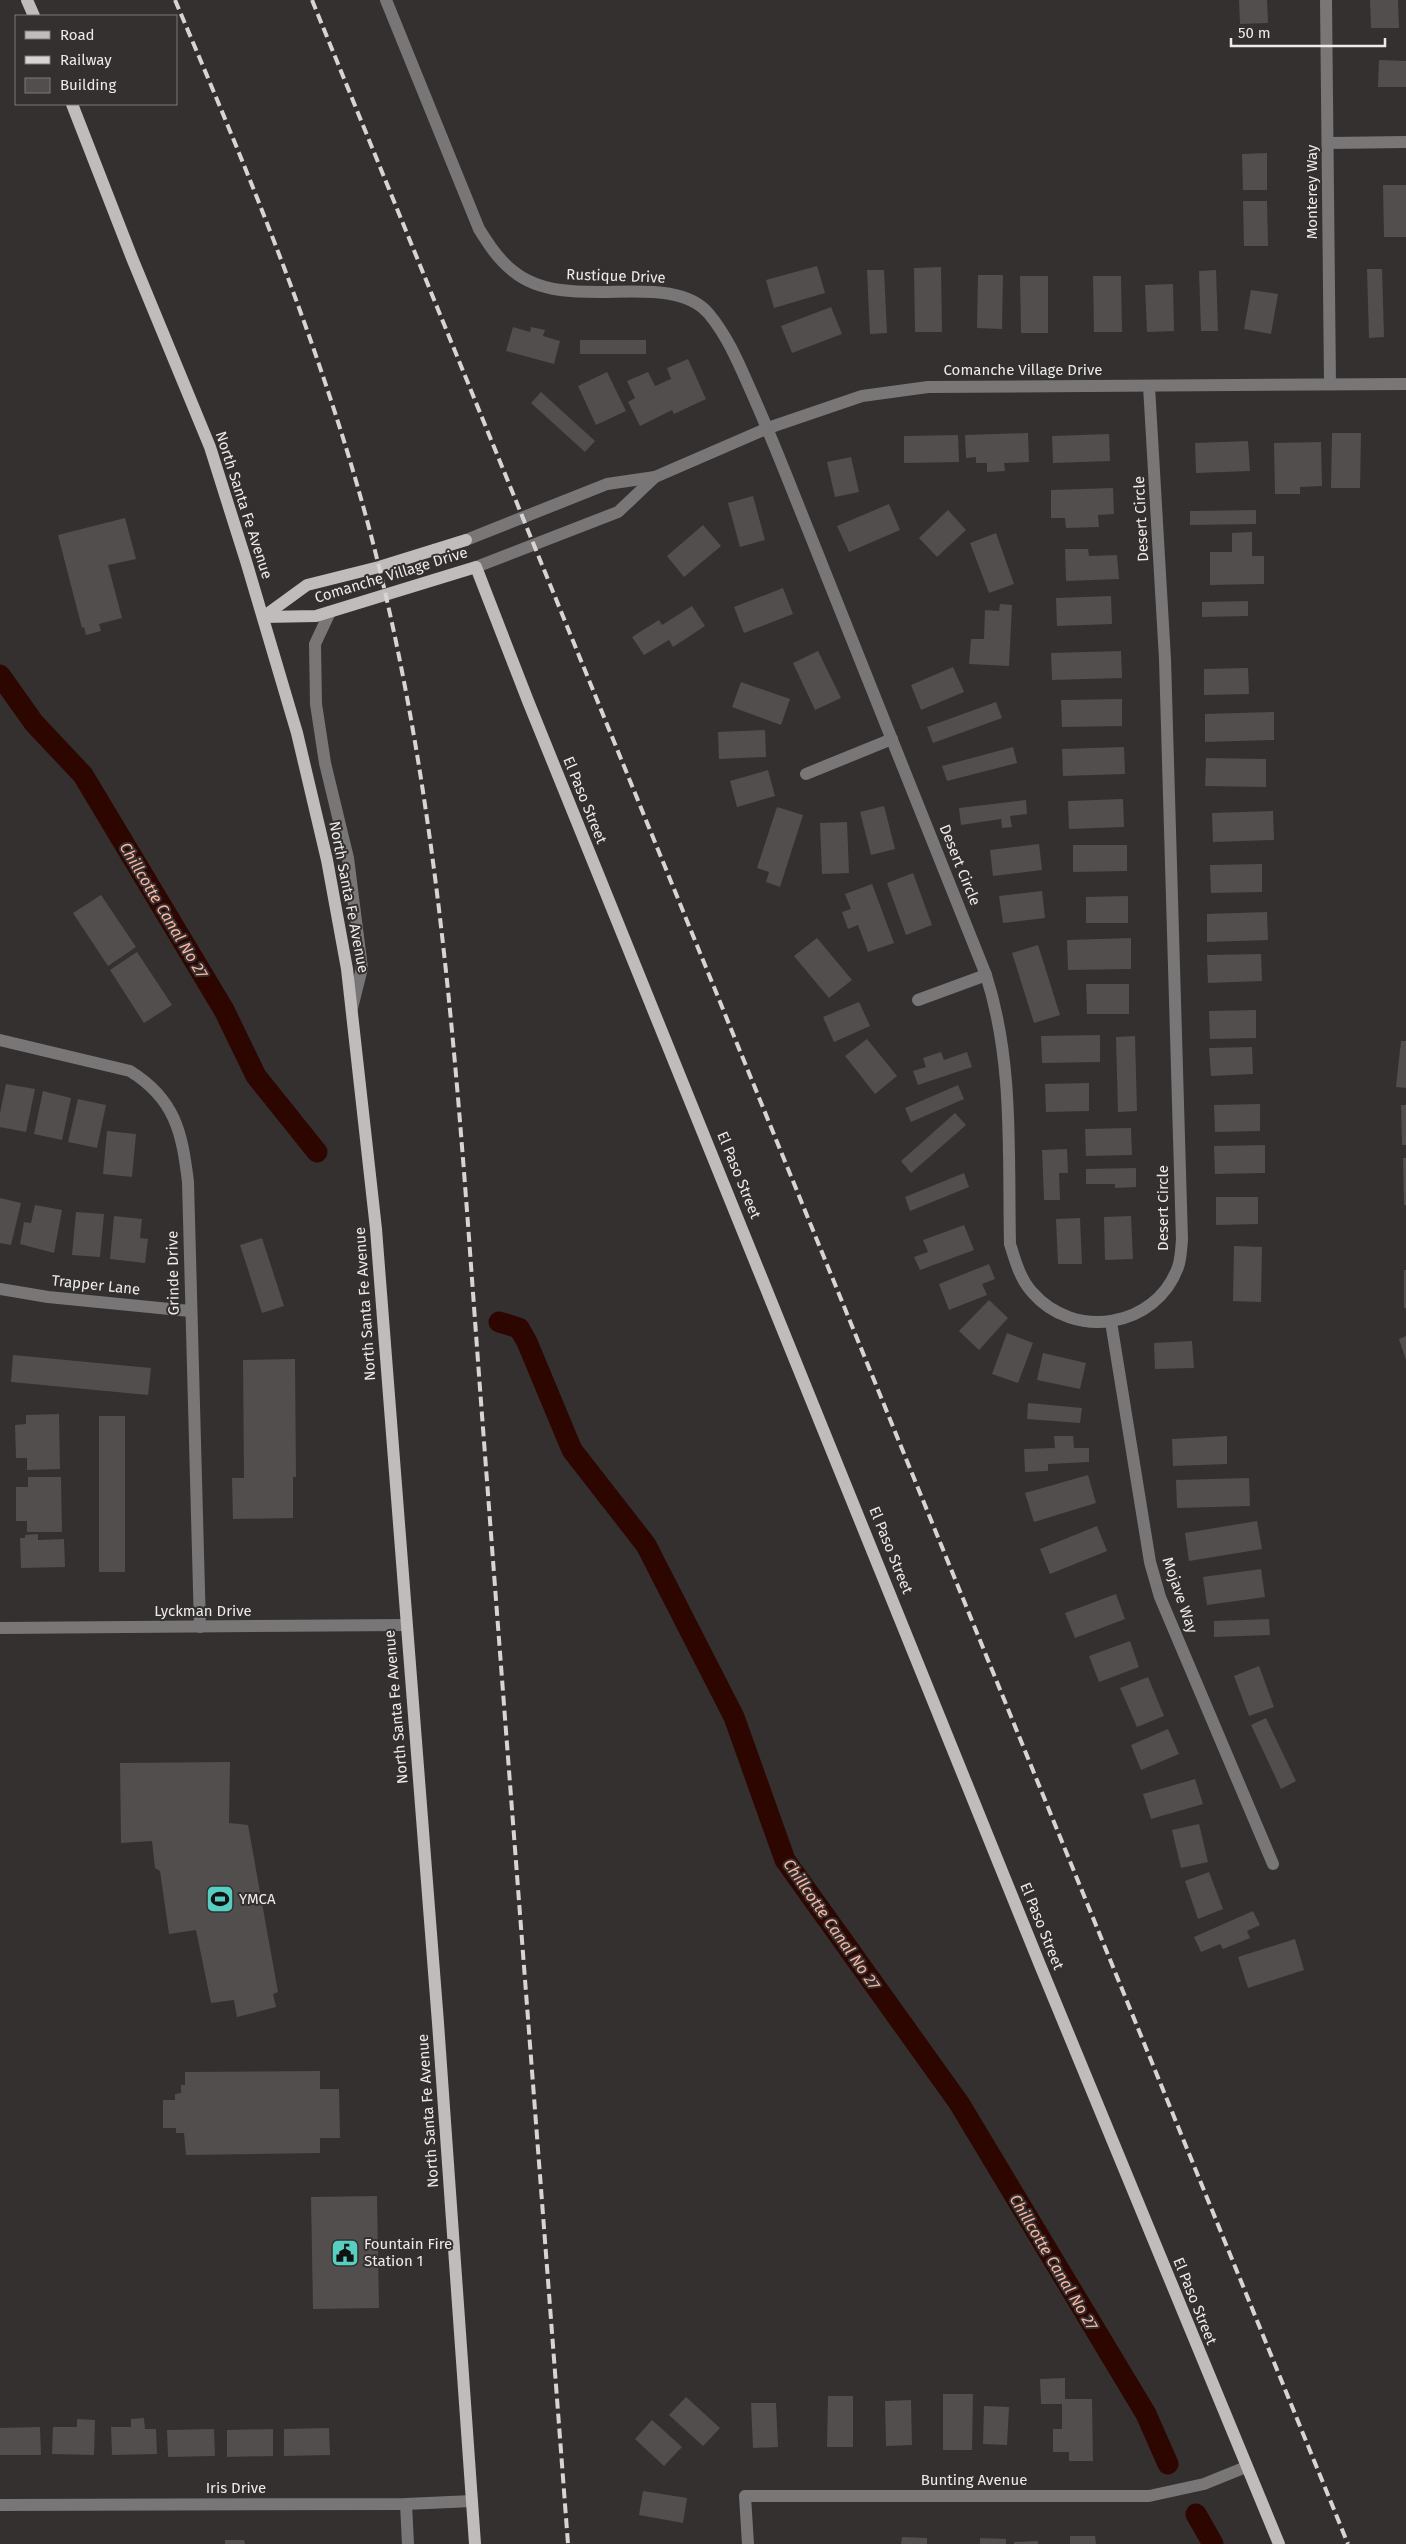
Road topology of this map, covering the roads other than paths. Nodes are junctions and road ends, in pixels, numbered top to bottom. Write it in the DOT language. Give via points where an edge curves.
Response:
graph roads {
  1 [pos="27,0"];
  2 [pos="386,0"];
  3 [pos="1326,0"];
  4 [pos="34,15"];
  5 [pos="72,105"];
  6 [pos="1406,142"];
  7 [pos="1329,143"];
  8 [pos="1330,384"];
  9 [pos="1406,384"];
  10 [pos="1149,386"];
  11 [pos="768,428"];
  12 [pos="655,477"];
  13 [pos="466,540"];
  14 [pos="476,567"];
  15 [pos="330,612"];
  16 [pos="263,617"];
  17 [pos="892,739"];
  18 [pos="806,774"];
  19 [pos="986,976"];
  20 [pos="918,1000"];
  21 [pos="352,1008"];
  22 [pos="0,1040"];
  23 [pos="0,1289"];
  24 [pos="190,1310"];
  25 [pos="1111,1322"];
  26 [pos="406,1625"];
  27 [pos="0,1628"];
  28 [pos="200,1628"];
  29 [pos="1273,1864"];
  30 [pos="1246,2467"];
  31 [pos="472,2501"];
  32 [pos="406,2504"];
  33 [pos="0,2505"];
  34 [pos="408,2544"];
  35 [pos="475,2544"];
  36 [pos="748,2544"];
  37 [pos="1279,2544"];
  1 -- 4 [label="main road"];
  2 -- 11 [label="street, Rustique Drive" via="479,229 494,254 515,273 561,291 654,291 677,295 698,304 724,334"];
  3 -- 7 [label="street, Monterey Way"];
  5 -- 16 [label="main road, North Santa Fe Avenue" via="210,447"];
  6 -- 7 [label="street"];
  7 -- 8 [label="street, Monterey Way"];
  8 -- 9 [label="street, Comanche Village Drive"];
  8 -- 10 [label="street, Comanche Village Drive"];
  10 -- 11 [label="street, Comanche Village Drive" via="890,390 862,396"];
  10 -- 25 [label="street, Desert Circle" via="1165,658 1182,1240 1179,1266 1166,1290 1145,1310"];
  11 -- 12 [label="street, Comanche Village Drive"];
  11 -- 17 [label="street, Desert Circle"];
  12 -- 13 [label="street, Comanche Village Drive" via="607,484"];
  12 -- 14 [label="street, Comanche Village Drive" via="618,512"];
  13 -- 16 [label="main road, Comanche Village Drive" via="307,585"];
  14 -- 15 [label="main road, Comanche Village Drive"];
  14 -- 30 [label="main road, El Paso Street"];
  15 -- 16 [label="main road, Comanche Village Drive" via="316,616"];
  15 -- 21 [label="street" via="315,644 316,704 325,763 348,858 362,968"];
  16 -- 21 [label="main road, North Santa Fe Avenue" via="297,733 323,843"];
  17 -- 18 [label="street"];
  17 -- 19 [label="street, Desert Circle"];
  19 -- 20 [label="street"];
  19 -- 25 [label="street, Desert Circle" via="997,1009 1005,1061 1010,1244 1018,1269 1032,1292 1055,1310 1084,1322"];
  21 -- 26 [label="main road, North Santa Fe Avenue" via="376,1229"];
  22 -- 24 [label="street, Grinde Drive" via="130,1071 161,1096 181,1135 185,1155"];
  23 -- 24 [label="street, Trapper Lane" via="48,1297"];
  24 -- 28 [label="street, Grinde Drive"];
  25 -- 29 [label="street, Mojave Way" via="1150,1562 1160,1597"];
  26 -- 28 [label="street, Lyckman Drive"];
  26 -- 31 [label="main road, North Santa Fe Avenue"];
  27 -- 28 [label="street, Lyckman Drive"];
  30 -- 36 [label="street, Bunting Avenue" via="1204,2484 1149,2496 745,2496"];
  30 -- 37 [label="main road, El Paso Street"];
  31 -- 32 [label="street, Iris Drive"];
  31 -- 35 [label="main road, North Santa Fe Avenue"];
  32 -- 33 [label="street, Iris Drive"];
  32 -- 34 [label="street"];
}
